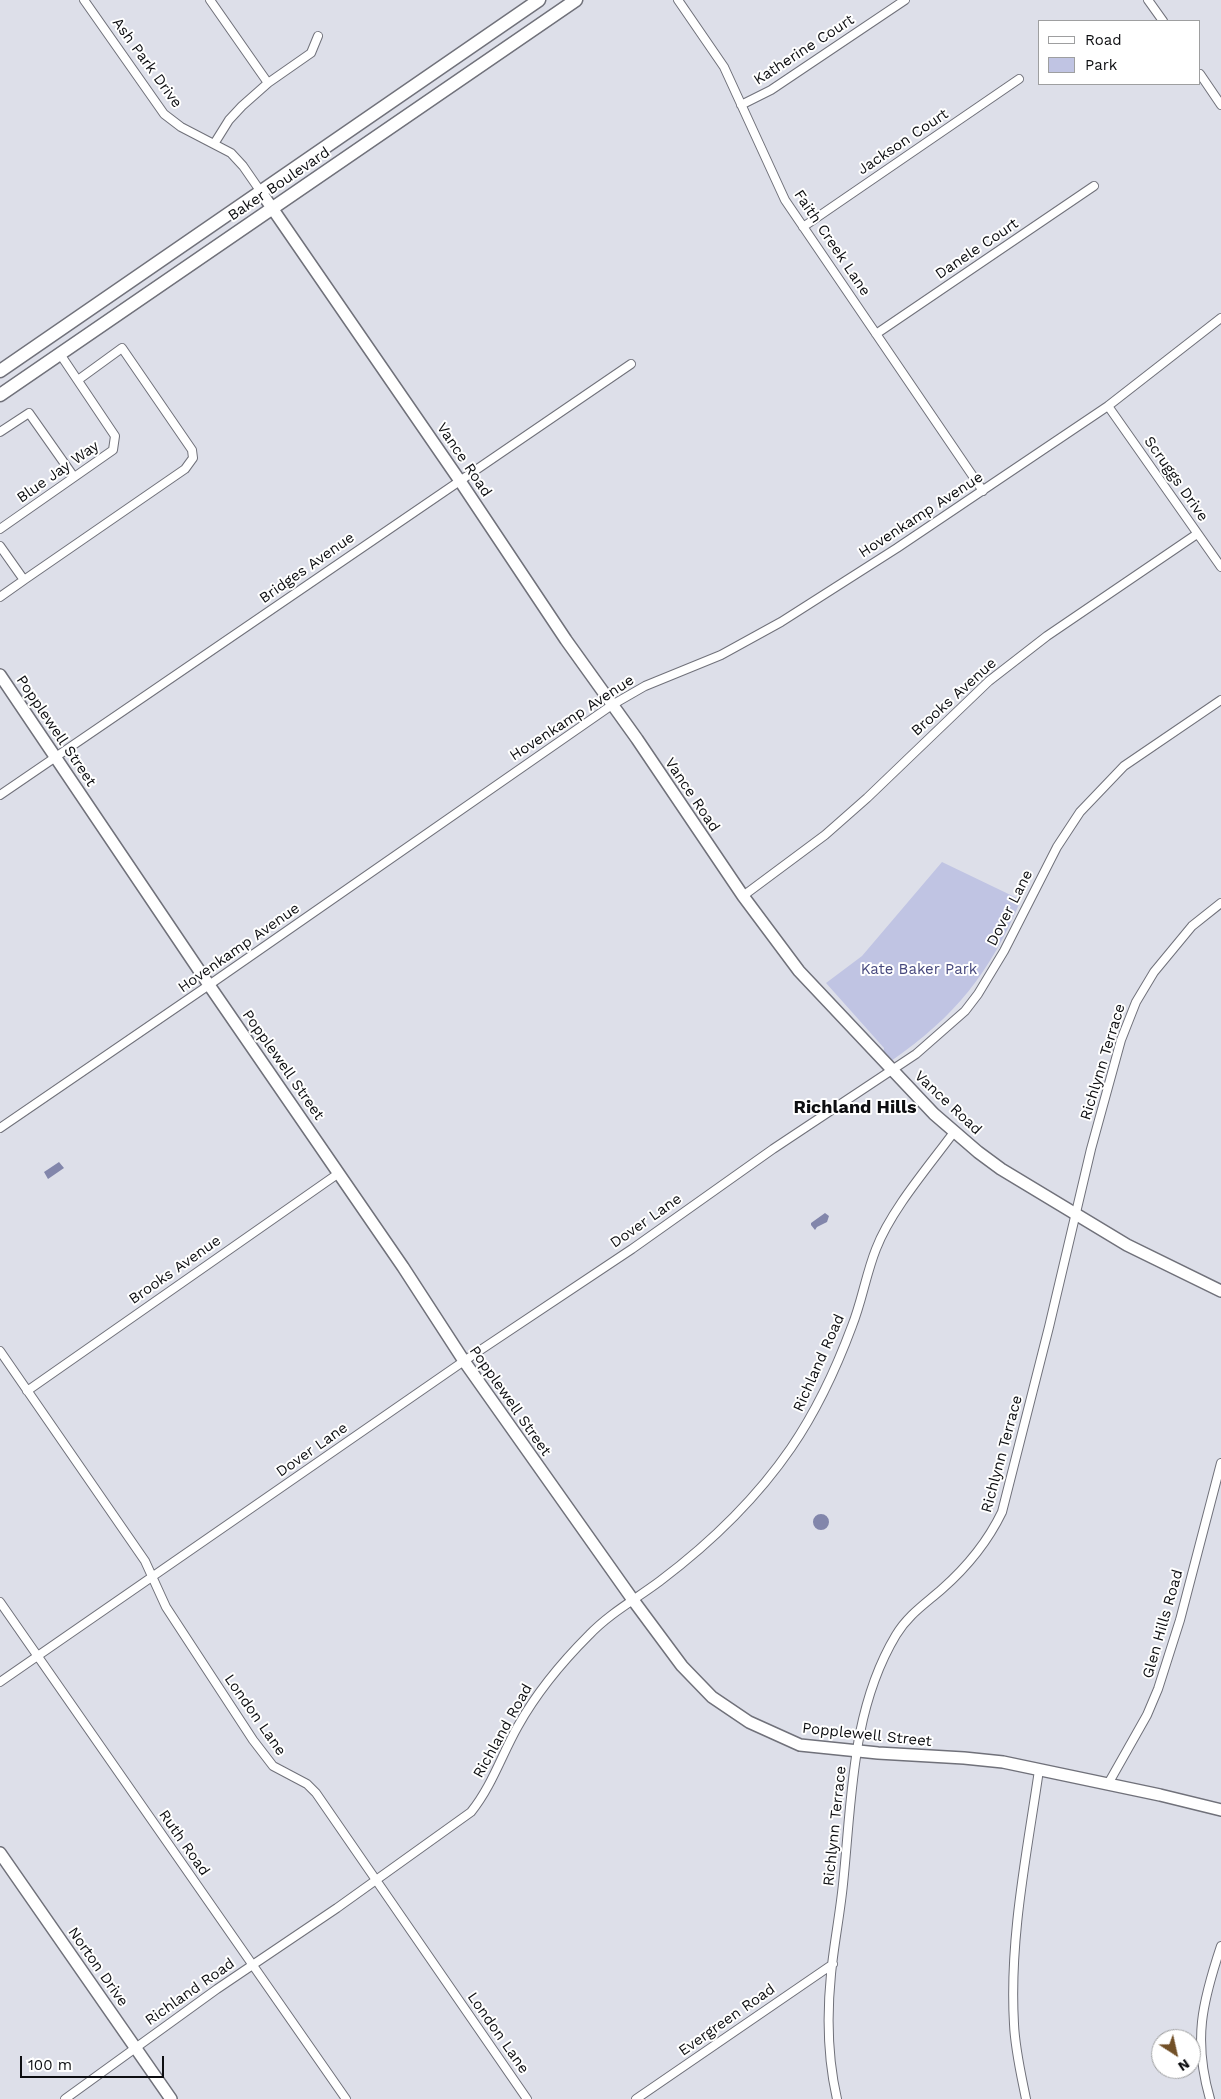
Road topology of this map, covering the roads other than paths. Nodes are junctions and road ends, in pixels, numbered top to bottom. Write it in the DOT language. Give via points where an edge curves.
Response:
graph roads {
  1 [pos="84,0"];
  2 [pos="210,0"];
  3 [pos="539,0"];
  4 [pos="576,0"];
  5 [pos="678,0"];
  6 [pos="905,0"];
  7 [pos="1148,0"];
  8 [pos="1162,20"];
  9 [pos="318,36"];
  10 [pos="1201,75"];
  11 [pos="1019,79"];
  12 [pos="268,83"];
  13 [pos="741,105"];
  14 [pos="1221,105"];
  15 [pos="214,144"];
  16 [pos="1094,186"];
  17 [pos="261,192"];
  18 [pos="272,208"];
  19 [pos="803,227"];
  20 [pos="1221,318"];
  21 [pos="876,334"];
  22 [pos="60,354"];
  23 [pos="631,364"];
  24 [pos="0,371"];
  25 [pos="78,380"];
  26 [pos="0,395"];
  27 [pos="1108,406"];
  28 [pos="0,432"];
  29 [pos="74,477"];
  30 [pos="460,481"];
  31 [pos="983,491"];
  32 [pos="0,529"];
  33 [pos="1197,534"];
  34 [pos="0,546"];
  35 [pos="1221,567"];
  36 [pos="24,580"];
  37 [pos="0,597"];
  38 [pos="0,675"];
  39 [pos="1221,700"];
  40 [pos="612,706"];
  41 [pos="56,757"];
  42 [pos="0,795"];
  43 [pos="743,896"];
  44 [pos="1221,903"];
  45 [pos="209,986"];
  46 [pos="892,1071"];
  47 [pos="0,1128"];
  48 [pos="954,1132"];
  49 [pos="339,1173"];
  50 [pos="1076,1214"];
  51 [pos="1221,1291"];
  52 [pos="0,1351"];
  53 [pos="464,1361"];
  54 [pos="27,1391"];
  55 [pos="1221,1463"];
  56 [pos="152,1578"];
  57 [pos="632,1600"];
  58 [pos="0,1602"];
  59 [pos="37,1656"];
  60 [pos="0,1682"];
  61 [pos="856,1750"];
  62 [pos="1039,1770"];
  63 [pos="1108,1784"];
  64 [pos="1221,1810"];
  65 [pos="0,1853"];
  66 [pos="376,1880"];
  67 [pos="1221,1946"];
  68 [pos="253,1964"];
  69 [pos="832,1964"];
  70 [pos="136,2048"];
  71 [pos="65,2099"];
  72 [pos="171,2099"];
  73 [pos="346,2099"];
  74 [pos="527,2099"];
  75 [pos="636,2099"];
  76 [pos="837,2099"];
  77 [pos="1026,2099"];
  78 [pos="1210,2099"];
  1 -- 15 [label="street, Ash Park Drive" via="164,114"];
  2 -- 12 [label="street"];
  3 -- 17 [label="main road, Baker Boulevard"];
  4 -- 18 [label="main road, Baker Boulevard"];
  5 -- 13 [label="street, Faith Creek Lane" via="724,67"];
  6 -- 13 [label="street, Katherine Court" via="771,90"];
  7 -- 8 [label="street"];
  9 -- 12 [label="street" via="310,53"];
  10 -- 14 [label="street"];
  11 -- 19 [label="street, Jackson Court"];
  12 -- 15 [label="street" via="229,120"];
  13 -- 19 [label="street, Faith Creek Lane" via="785,200"];
  15 -- 17 [label="street, Ash Park Drive" via="238,160"];
  16 -- 21 [label="street, Danele Court"];
  17 -- 18 [label="street, Vance Road"];
  17 -- 24 [label="main road, Baker Boulevard"];
  18 -- 22 [label="main road, Baker Boulevard"];
  18 -- 30 [label="street, Vance Road"];
  19 -- 21 [label="street, Faith Creek Lane"];
  20 -- 27 [label="street, Hovenkamp Avenue"];
  21 -- 31 [label="street, Faith Creek Lane"];
  22 -- 25 [label="street, Blue Jay Way"];
  22 -- 26 [label="main road, Baker Boulevard"];
  23 -- 30 [label="street, Bridges Avenue"];
  25 -- 29 [label="street, Blue Jay Way" via="115,436 115,442 113,450"];
  25 -- 36 [label="street" via="122,348 192,450 193,458 185,469"];
  27 -- 31 [label="street, Hovenkamp Avenue"];
  27 -- 33 [label="street, Scruggs Drive"];
  28 -- 29 [label="street" via="29,413"];
  29 -- 32 [label="street, Blue Jay Way"];
  30 -- 40 [label="street, Vance Road"];
  30 -- 41 [label="street, Bridges Avenue"];
  31 -- 40 [label="street, Hovenkamp Avenue" via="781,622 721,655 645,686"];
  33 -- 35 [label="street, Scruggs Drive"];
  33 -- 43 [label="street, Brooks Avenue" via="1047,636 989,681 825,835"];
  34 -- 36 [label="street"];
  36 -- 37 [label="street"];
  38 -- 41 [label="street, Popplewell Street"];
  39 -- 46 [label="street, Dover Lane" via="1130,762 1080,812 1057,847 1004,951 965,1012"];
  40 -- 43 [label="street, Vance Road"];
  40 -- 45 [label="street, Hovenkamp Avenue"];
  41 -- 42 [label="street, Bridges Avenue"];
  41 -- 45 [label="street, Popplewell Street"];
  43 -- 46 [label="street, Vance Road" via="799,972"];
  44 -- 50 [label="street, Richlynn Terrace" via="1192,926 1154,972 1136,1002 1121,1040"];
  45 -- 47 [label="street, Hovenkamp Avenue"];
  45 -- 49 [label="street, Popplewell Street"];
  46 -- 48 [label="street, Vance Road"];
  46 -- 53 [label="street, Dover Lane"];
  48 -- 50 [label="street, Vance Road" via="1001,1168"];
  48 -- 57 [label="street, Richland Road" via="906,1197 880,1241 852,1325 822,1398 790,1450 724,1527 688,1559"];
  49 -- 53 [label="street, Popplewell Street"];
  49 -- 54 [label="street, Brooks Avenue"];
  50 -- 51 [label="street, Vance Road" via="1166,1266"];
  50 -- 61 [label="street, Richlynn Terrace" via="1002,1512 971,1561 918,1608 897,1634 877,1672 864,1710"];
  52 -- 54 [label="street, London Lane"];
  53 -- 56 [label="street, Dover Lane"];
  53 -- 57 [label="street, Popplewell Street"];
  54 -- 56 [label="street, London Lane" via="145,1561"];
  55 -- 63 [label="street, Glen Hills Road" via="1180,1620 1158,1689"];
  56 -- 59 [label="street, Dover Lane"];
  56 -- 66 [label="street, London Lane" via="166,1607 252,1740 273,1766 307,1784 316,1793"];
  57 -- 61 [label="street, Popplewell Street" via="682,1666 712,1698 749,1722 800,1745"];
  57 -- 66 [label="street, Richland Road" via="590,1634 544,1685 472,1812"];
  58 -- 59 [label="street, Ruth Road"];
  59 -- 60 [label="street, Dover Lane"];
  59 -- 68 [label="street, Ruth Road"];
  61 -- 62 [label="street, Popplewell Street" via="1003,1762"];
  61 -- 69 [label="street, Richlynn Terrace"];
  62 -- 63 [label="street, Popplewell Street"];
  62 -- 77 [label="street" via="1014,1970 1014,2024"];
  63 -- 64 [label="street, Popplewell Street"];
  65 -- 70 [label="street, Norton Drive"];
  66 -- 68 [label="street, Richland Road"];
  66 -- 74 [label="street, London Lane"];
  67 -- 78 [label="street" via="1201,2019 1201,2048"];
  68 -- 70 [label="street, Richland Road"];
  68 -- 73 [label="street, Ruth Road"];
  69 -- 75 [label="street, Evergreen Road"];
  69 -- 76 [label="street, Richlynn Terrace" via="830,2016"];
  70 -- 71 [label="street, Richland Road"];
  70 -- 72 [label="street, Norton Drive"];
}
